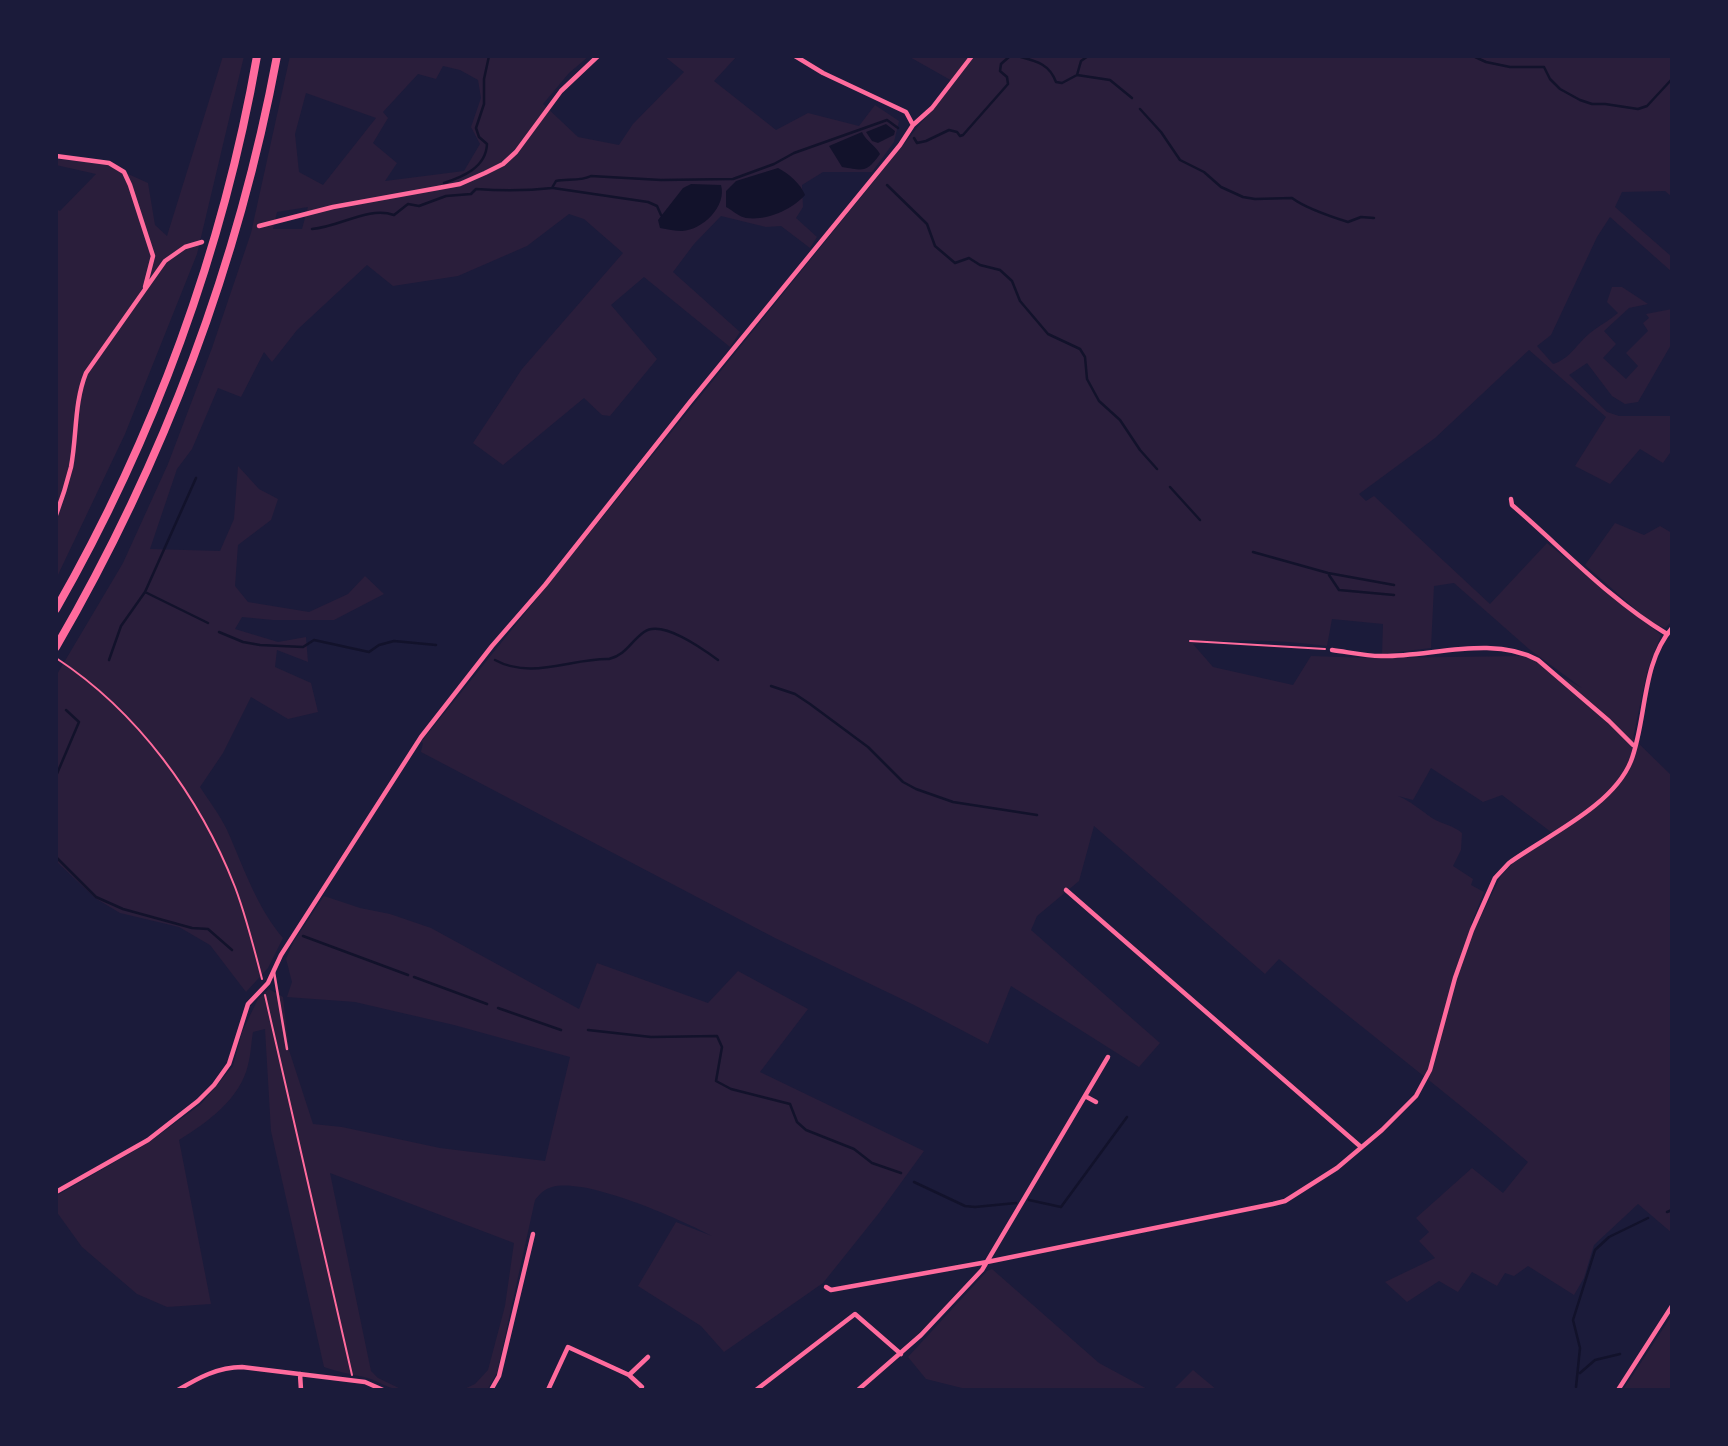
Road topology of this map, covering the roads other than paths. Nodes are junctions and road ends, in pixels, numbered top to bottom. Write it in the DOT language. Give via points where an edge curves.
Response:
graph roads {
  1 [pos="257,56"];
  2 [pos="278,56"];
  3 [pos="598,56"];
  4 [pos="796,56"];
  5 [pos="972,56"];
  6 [pos="913,125"];
  7 [pos="56,156"];
  8 [pos="259,226"];
  9 [pos="202,242"];
  10 [pos="142,294"];
  11 [pos="1511,499"];
  12 [pos="56,515"];
  13 [pos="56,609"];
  14 [pos="1672,628"];
  15 [pos="1667,634"];
  16 [pos="56,647"];
  17 [pos="1332,650"];
  18 [pos="1634,746"];
  19 [pos="1066,890"];
  20 [pos="274,972"];
  21 [pos="287,1049"];
  22 [pos="1108,1057"];
  23 [pos="1085,1096"];
  24 [pos="1097,1102"];
  25 [pos="1361,1147"];
  26 [pos="56,1192"];
  27 [pos="533,1234"];
  28 [pos="987,1262"];
  29 [pos="829,1288"];
  30 [pos="1672,1307"];
  31 [pos="901,1354"];
  32 [pos="648,1357"];
  33 [pos="300,1374"];
  34 [pos="629,1375"];
  35 [pos="642,1387"];
  36 [pos="178,1390"];
  37 [pos="301,1390"];
  38 [pos="383,1390"];
  39 [pos="491,1390"];
  40 [pos="548,1390"];
  41 [pos="756,1390"];
  42 [pos="858,1390"];
  43 [pos="1618,1390"];
  1 -- 13 [label="highway" via="213,244 171,367 111,506"];
  2 -- 16 [label="highway" via="233,242 190,371 133,503"];
  3 -- 8 [label="street" via="561,91 503,164 449,187 333,207"];
  4 -- 6 [label="street" via="906,112"];
  5 -- 6 [label="street"];
  6 -- 20 [label="street" via="421,737"];
  7 -- 10 [label="street" via="109,163 124,172 153,256"];
  9 -- 10 [label="street" via="165,261"];
  10 -- 12 [label="street" via="86,373 76,411 71,466"];
  11 -- 15 [label="street" via="1512,505 1590,574"];
  14 -- 15 [label="street"];
  15 -- 18 [label="street" via="1656,654"];
  17 -- 18 [label="street" via="1381,656 1446,649 1526,654"];
  18 -- 25 [label="street" via="1630,762 1610,794 1509,863 1495,878 1455,978 1430,1070 1416,1096"];
  19 -- 25 [label="street"];
  20 -- 21 [label="lane"];
  20 -- 26 [label="street" via="248,1004 229,1064 206,1093 148,1140"];
  22 -- 23 [label="street"];
  23 -- 24 [label="street"];
  23 -- 28 [label="street"];
  25 -- 28 [label="street" via="1285,1201"];
  27 -- 39 [label="street" via="499,1376"];
  28 -- 29 [label="street"];
  28 -- 31 [label="street"];
  30 -- 43 [label="street"];
  31 -- 41 [label="street" via="855,1314"];
  31 -- 42 [label="street"];
  32 -- 34 [label="street"];
  33 -- 36 [label="street" via="227,1367"];
  33 -- 37 [label="street"];
  33 -- 38 [label="street" via="365,1382"];
  34 -- 35 [label="street"];
  34 -- 40 [label="street" via="568,1347"];
}
